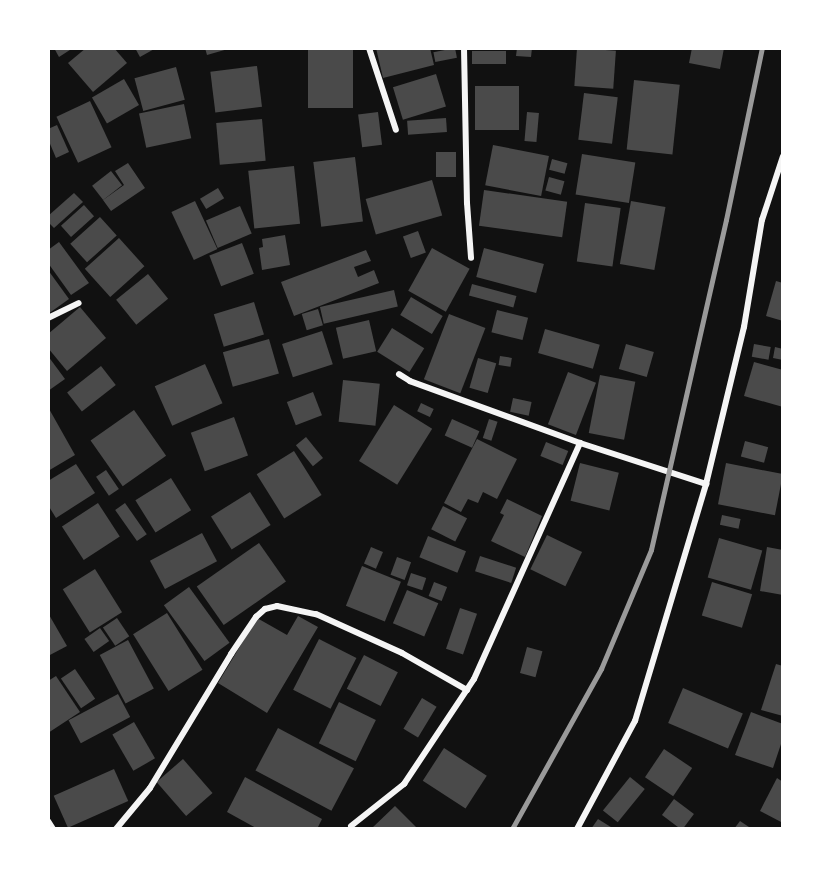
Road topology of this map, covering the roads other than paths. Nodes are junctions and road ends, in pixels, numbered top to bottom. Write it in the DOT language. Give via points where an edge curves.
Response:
graph roads {
  1 [pos="369,48"];
  2 [pos="464,48"];
  3 [pos="396,130"];
  4 [pos="783,156"];
  5 [pos="471,258"];
  6 [pos="79,303"];
  7 [pos="48,318"];
  8 [pos="399,374"];
  9 [pos="580,444"];
  10 [pos="706,484"];
  11 [pos="467,690"];
  12 [pos="48,821"];
  13 [pos="351,826"];
  14 [pos="53,829"];
  15 [pos="116,829"];
  16 [pos="577,829"];
  1 -- 3 [label="street"];
  2 -- 5 [label="street"];
  4 -- 10 [label="street" via="762,220 744,327"];
  6 -- 7 [label="street"];
  8 -- 9 [label="street"];
  9 -- 10 [label="street"];
  9 -- 11 [label="street"];
  10 -- 16 [label="street" via="635,721"];
  11 -- 13 [label="street" via="404,784"];
  11 -- 15 [label="street" via="402,653 316,614 277,606 265,609 231,654 150,788"];
  12 -- 14 [label="street"];
}
